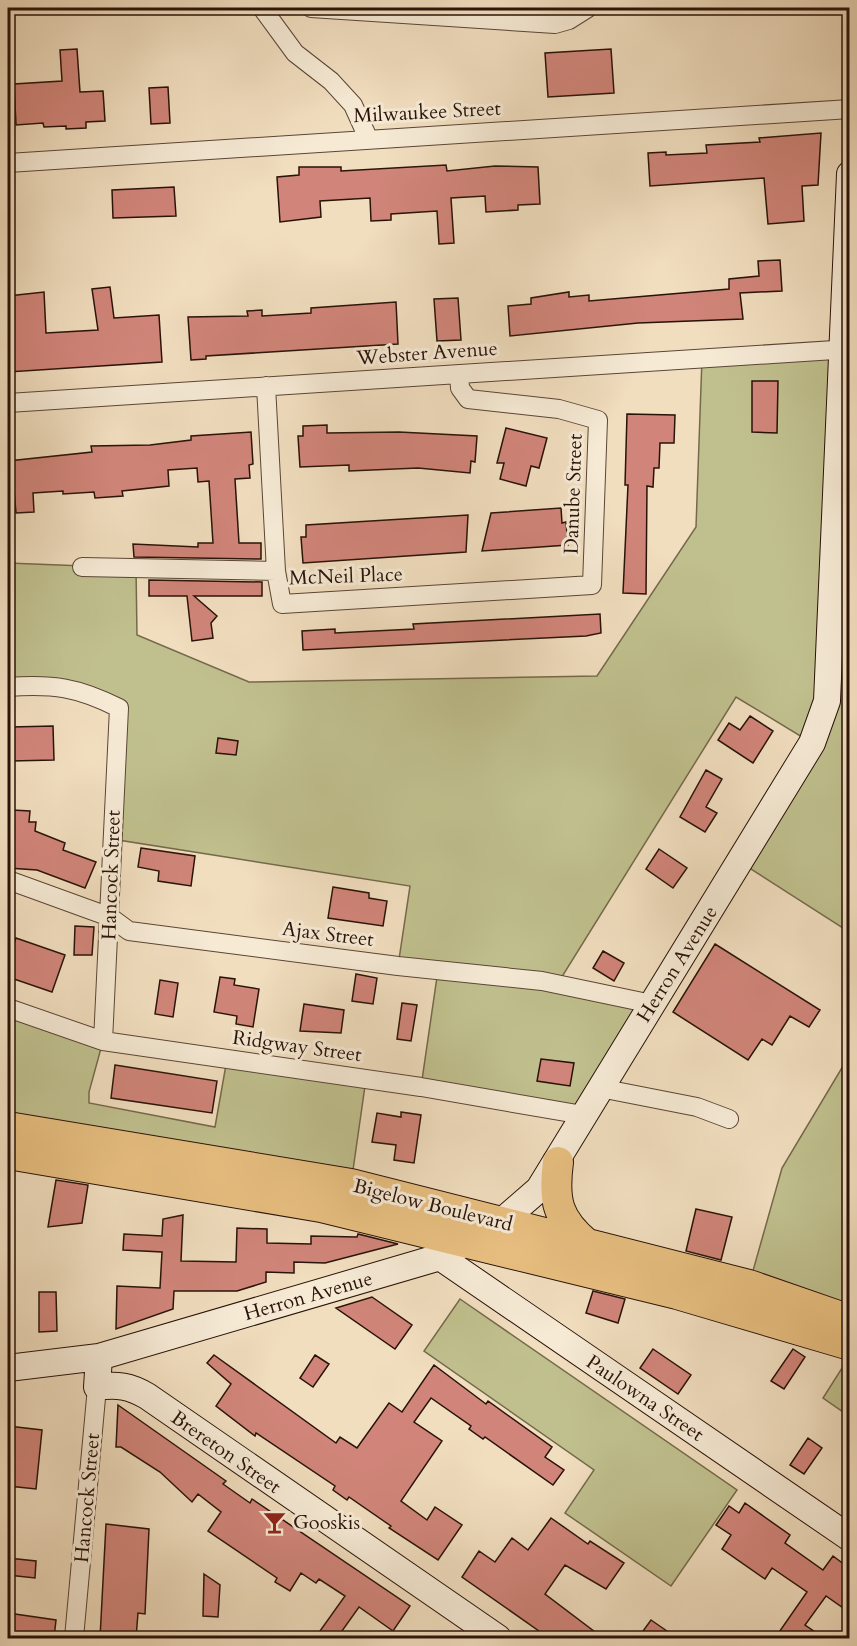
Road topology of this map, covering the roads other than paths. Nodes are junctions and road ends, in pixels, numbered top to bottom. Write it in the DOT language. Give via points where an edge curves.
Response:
graph roads {
  1 [pos="262,8"];
  2 [pos="311,8"];
  3 [pos="539,8"];
  4 [pos="588,8"];
  5 [pos="562,22"];
  6 [pos="849,109"];
  7 [pos="368,138"];
  8 [pos="8,163"];
  9 [pos="849,174"];
  10 [pos="847,351"];
  11 [pos="459,374"];
  12 [pos="266,386"];
  13 [pos="8,403"];
  14 [pos="82,567"];
  15 [pos="276,571"];
  16 [pos="592,585"];
  17 [pos="8,687"];
  18 [pos="8,880"];
  19 [pos="110,917"];
  20 [pos="652,1004"];
  21 [pos="8,1008"];
  22 [pos="103,1041"];
  23 [pos="600,1088"];
  24 [pos="583,1115"];
  25 [pos="729,1119"];
  26 [pos="8,1127"];
  27 [pos="8,1154"];
  28 [pos="558,1162"];
  29 [pos="501,1222"];
  30 [pos="467,1242"];
  31 [pos="587,1244"];
  32 [pos="440,1257"];
  33 [pos="849,1320"];
  34 [pos="849,1346"];
  35 [pos="99,1357"];
  36 [pos="8,1368"];
  37 [pos="97,1387"];
  38 [pos="849,1538"];
  39 [pos="74,1638"];
  40 [pos="498,1638"];
  1 -- 7 [label="street" via="295,53 331,81 353,105"];
  2 -- 5 [label="street"];
  3 -- 5 [label="street"];
  4 -- 5 [label="street"];
  6 -- 7 [label="street, Milwaukee Street"];
  7 -- 8 [label="street, Milwaukee Street"];
  9 -- 10 [label="street, Herron Avenue"];
  10 -- 11 [label="street, Webster Avenue"];
  10 -- 20 [label="street, Herron Avenue" via="827,700 812,743"];
  11 -- 12 [label="street, Webster Avenue"];
  11 -- 16 [label="street, Danube Street" via="460,388 468,399 559,409 598,420"];
  12 -- 13 [label="street, Webster Avenue"];
  12 -- 15 [label="street, McNeil Place"];
  14 -- 15 [label="street"];
  15 -- 16 [label="street, McNeil Place" via="282,604"];
  17 -- 19 [label="street, Hancock Street" via="44,685 86,692 119,708"];
  18 -- 19 [label="street, Ajax Street"];
  19 -- 20 [label="street, Ajax Street" via="129,930 550,982"];
  19 -- 22 [label="street, Hancock Street"];
  20 -- 23 [label="street, Herron Avenue"];
  21 -- 22 [label="street, Ridgway Street"];
  22 -- 24 [label="street, Ridgway Street"];
  23 -- 24 [label="street, Herron Avenue"];
  23 -- 25 [label="street" via="697,1107"];
  24 -- 28 [label="street, Herron Avenue"];
  26 -- 29 [label="main road, Bigelow Boulevard" via="293,1173"];
  27 -- 30 [label="main road, Bigelow Boulevard" via="321,1207"];
  28 -- 29 [label="street, Herron Avenue" via="533,1195"];
  28 -- 31 [label="main road" via="559,1209 572,1231"];
  29 -- 30 [label="street, Herron Avenue"];
  29 -- 31 [label="main road, Bigelow Boulevard"];
  30 -- 32 [label="street, Herron Avenue"];
  30 -- 34 [label="main road, Bigelow Boulevard" via="677,1294"];
  31 -- 33 [label="main road, Bigelow Boulevard" via="749,1285"];
  32 -- 35 [label="street, Herron Avenue"];
  32 -- 38 [label="street, Paulowna Street"];
  35 -- 36 [label="street, Herron Avenue"];
  35 -- 37 [label="street, Hancock Street"];
  37 -- 39 [label="street, Hancock Street"];
  37 -- 40 [label="street, Brereton Street" via="112,1384 147,1396"];
}
